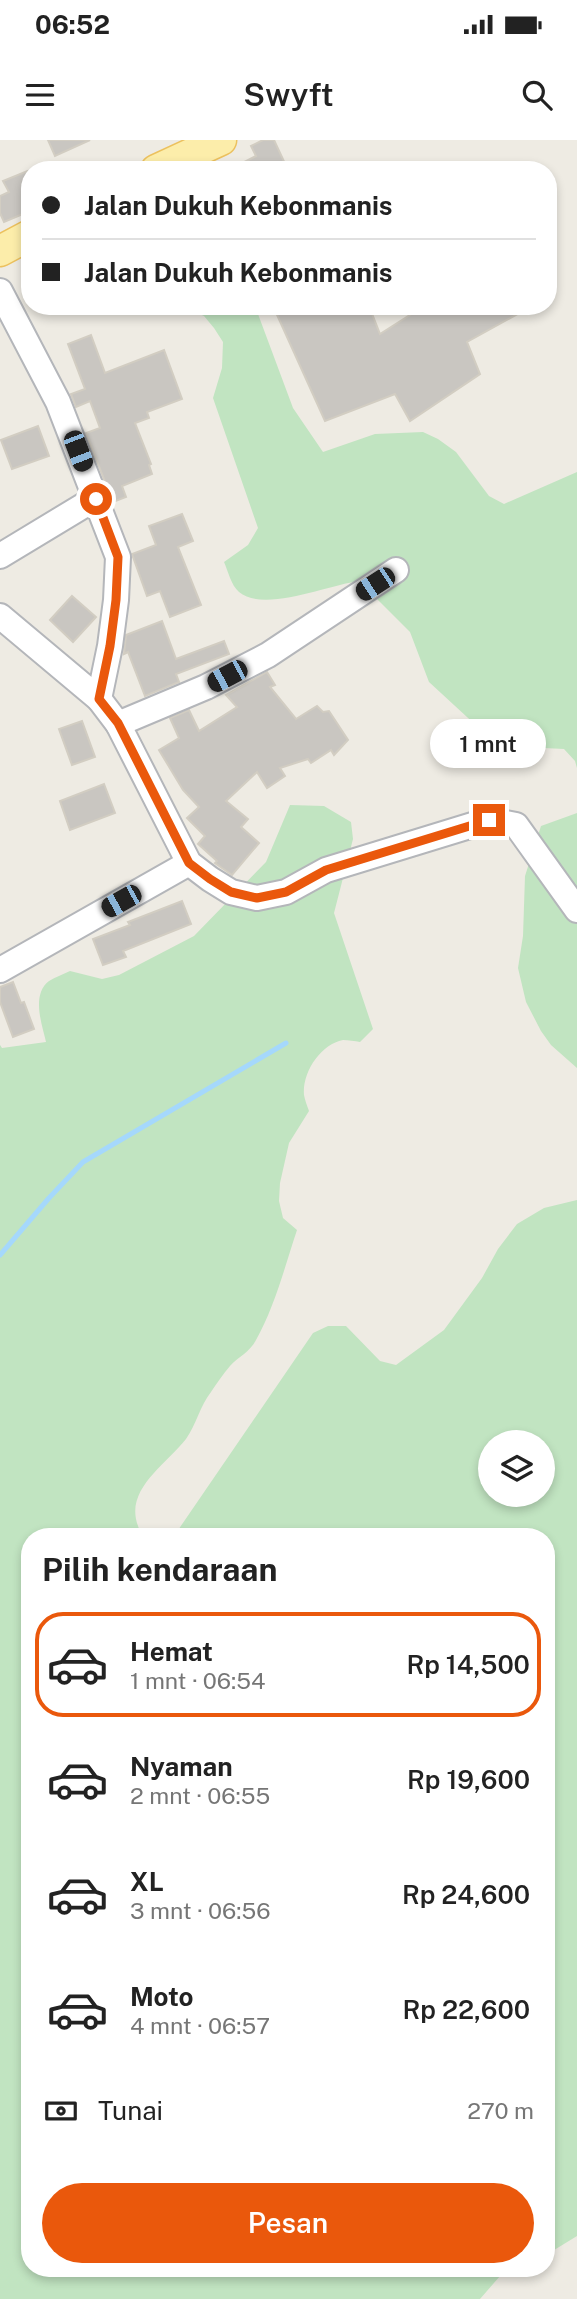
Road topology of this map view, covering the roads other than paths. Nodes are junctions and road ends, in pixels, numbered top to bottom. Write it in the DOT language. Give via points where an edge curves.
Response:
graph roads {
  1 [pos="221,140"];
  2 [pos="176,161"];
  3 [pos="21,239"];
  4 [pos="0,251"];
  5 [pos="0,291"];
  6 [pos="96,499"];
  7 [pos="0,556"];
  8 [pos="396,570"];
  9 [pos="0,616"];
  10 [pos="99,699"];
  11 [pos="118,723"];
  12 [pos="189,863"];
  13 [pos="577,910"];
  14 [pos="0,970"];
  1 -- 2 [label="main road"];
  3 -- 4 [label="main road"];
  5 -- 6 [label="street" via="58,402"];
  6 -- 7 [label="street"];
  6 -- 10 [label="street" via="118,557 112,635"];
  8 -- 11 [label="street" via="268,654 206,687"];
  9 -- 10 [label="street"];
  10 -- 11 [label="street"];
  11 -- 12 [label="street"];
  12 -- 13 [label="street" via="231,892 257,898 286,892 326,870 489,820 516,825"];
  12 -- 14 [label="street"];
}
